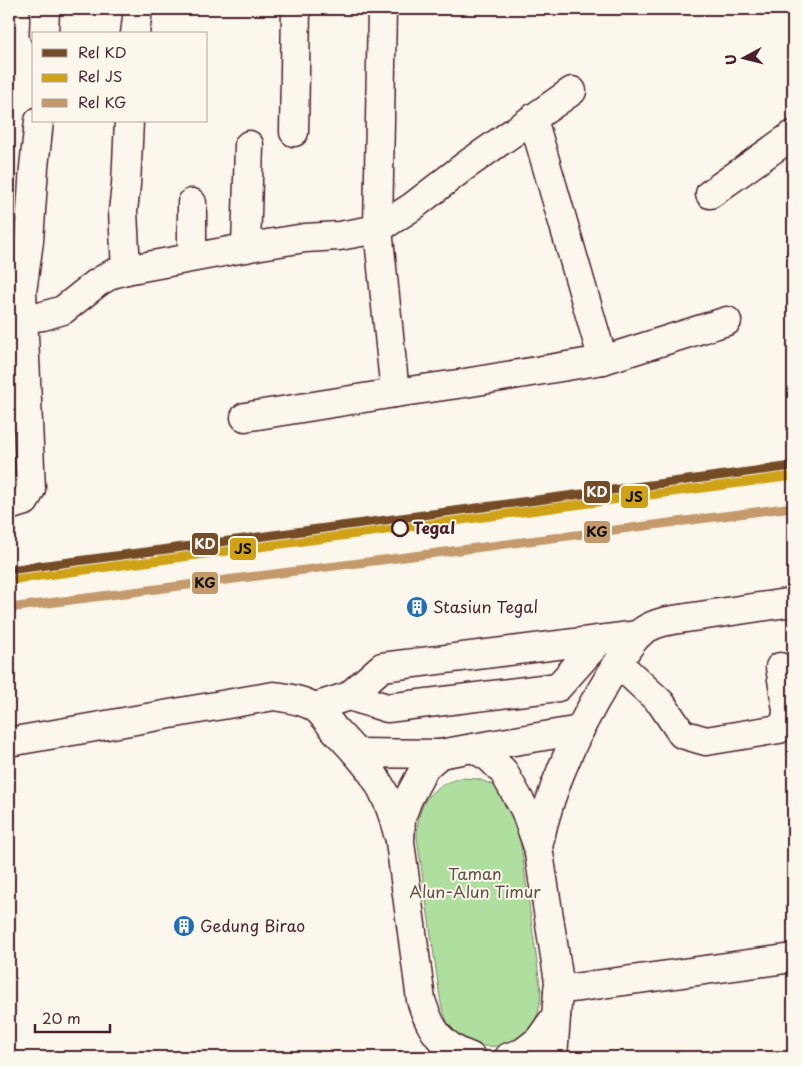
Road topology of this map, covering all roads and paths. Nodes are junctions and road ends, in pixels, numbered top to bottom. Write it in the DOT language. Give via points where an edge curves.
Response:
graph roads {
  1 [pos="45,9"];
  2 [pos="138,9"];
  3 [pos="296,9"];
  4 [pos="382,9"];
  5 [pos="44,32"];
  6 [pos="135,32"];
  7 [pos="572,91"];
  8 [pos="532,119"];
  9 [pos="39,122"];
  10 [pos="128,122"];
  11 [pos="294,132"];
  12 [pos="793,135"];
  13 [pos="249,145"];
  14 [pos="710,194"];
  15 [pos="192,203"];
  16 [pos="378,229"];
  17 [pos="246,248"];
  18 [pos="192,257"];
  19 [pos="126,270"];
  20 [pos="23,319"];
  21 [pos="727,321"];
  22 [pos="603,360"];
  23 [pos="395,393"];
  24 [pos="245,417"];
  25 [pos="9,506"];
  26 [pos="793,602"];
  27 [pos="638,635"];
  28 [pos="600,640"];
  29 [pos="618,663"];
  30 [pos="780,667"];
  31 [pos="349,696"];
  32 [pos="314,707"];
  33 [pos="580,730"];
  34 [pos="9,742"];
  35 [pos="473,748"];
  36 [pos="358,753"];
  37 [pos="440,754"];
  38 [pos="400,842"];
  39 [pos="538,847"];
  40 [pos="793,958"];
  41 [pos="557,1003"];
  42 [pos="444,1048"];
  43 [pos="471,1057"];
  44 [pos="509,1057"];
  45 [pos="554,1057"];
  1 -- 5 [label="street"];
  2 -- 6 [label="street"];
  3 -- 11 [label="street"];
  4 -- 16 [label="street"];
  7 -- 8 [label="street"];
  8 -- 16 [label="street"];
  8 -- 22 [label="street"];
  9 -- 20 [label="street" via="23,278"];
  10 -- 19 [label="street" via="123,211"];
  12 -- 14 [label="street"];
  13 -- 17 [label="street"];
  15 -- 18 [label="street"];
  16 -- 17 [label="street"];
  16 -- 23 [label="street"];
  17 -- 18 [label="street"];
  18 -- 19 [label="street"];
  19 -- 20 [label="street" via="97,283 63,310"];
  20 -- 25 [label="street" via="31,489 26,502"];
  21 -- 22 [label="street"];
  22 -- 23 [label="street"];
  23 -- 24 [label="street"];
  26 -- 27 [label="street" via="673,620 654,625"];
  27 -- 28 [label="street"];
  27 -- 29 [label="street"];
  28 -- 31 [label="street" via="382,667"];
  28 -- 31 [label="street" via="558,687 387,708"];
  29 -- 30 [label="street" via="661,703 682,734 706,741 779,729 786,721 787,710"];
  29 -- 33 [label="street"];
  31 -- 32 [label="street"];
  32 -- 34 [label="street" via="292,698 274,696"];
  32 -- 36 [label="street"];
  33 -- 35 [label="street"];
  33 -- 39 [label="street" via="557,780"];
  35 -- 37 [label="street"];
  35 -- 39 [label="street" via="490,758 513,786"];
  36 -- 37 [label="street"];
  36 -- 38 [label="street" via="386,793"];
  37 -- 38 [label="street" via="425,767 408,799 401,818"];
  38 -- 42 [label="street" via="422,1000 428,1022"];
  39 -- 41 [label="street" via="556,963"];
  40 -- 41 [label="street"];
  41 -- 44 [label="street" via="539,1040 522,1053"];
  41 -- 45 [label="street"];
  42 -- 43 [label="street"];
}
